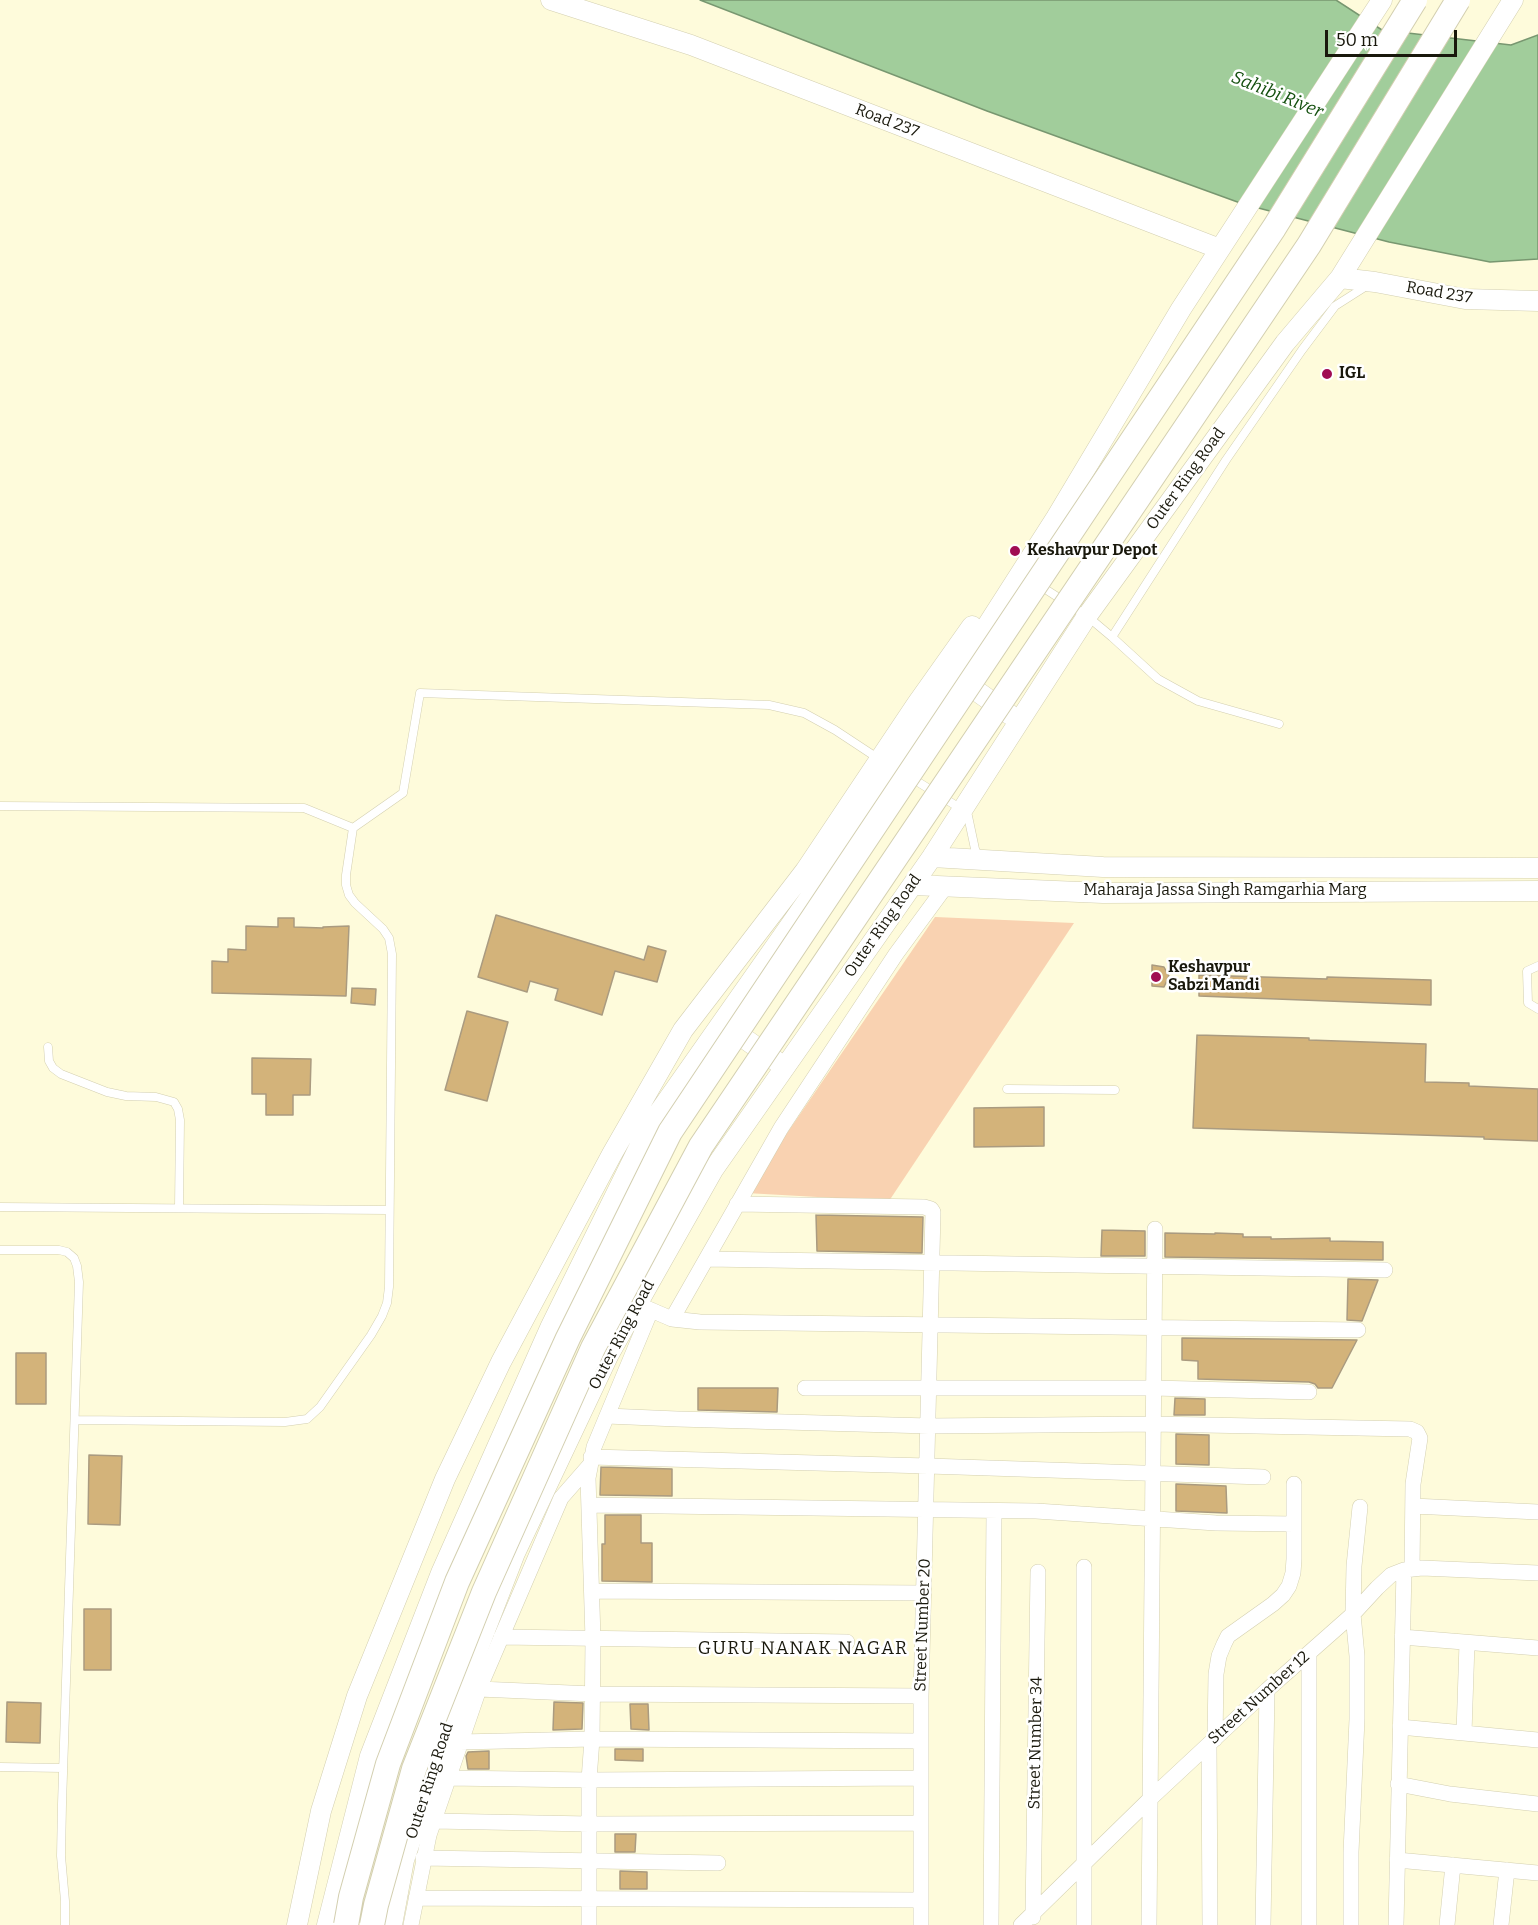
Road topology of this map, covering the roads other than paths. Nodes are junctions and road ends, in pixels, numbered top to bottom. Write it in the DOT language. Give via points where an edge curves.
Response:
graph roads {
  1 [pos="551,0"];
  2 [pos="1382,0"];
  3 [pos="1415,0"];
  4 [pos="1458,0"];
  5 [pos="1513,2"];
  6 [pos="1220,249"];
  7 [pos="1340,278"];
  8 [pos="1375,282"];
  9 [pos="1538,302"];
  10 [pos="1056,518"];
  11 [pos="1021,574"];
  12 [pos="1087,616"];
  13 [pos="1112,637"];
  14 [pos="955,675"];
  15 [pos="1019,721"];
  16 [pos="1279,724"];
  17 [pos="888,763"];
  18 [pos="0,806"];
  19 [pos="963,810"];
  20 [pos="353,828"];
  21 [pos="932,857"];
  22 [pos="980,860"];
  23 [pos="1103,867"];
  24 [pos="1493,867"];
  25 [pos="1538,868"];
  26 [pos="913,885"];
  27 [pos="946,886"];
  28 [pos="1493,891"];
  29 [pos="1538,891"];
  30 [pos="1103,893"];
  31 [pos="1538,966"];
  32 [pos="1538,1009"];
  33 [pos="722,1023"];
  34 [pos="48,1047"];
  35 [pos="784,1068"];
  36 [pos="1007,1089"];
  37 [pos="1115,1090"];
  38 [pos="737,1204"];
  39 [pos="0,1207"];
  40 [pos="179,1208"];
  41 [pos="389,1210"];
  42 [pos="1155,1229"];
  43 [pos="0,1250"];
  44 [pos="707,1259"];
  45 [pos="933,1264"];
  46 [pos="1154,1266"];
  47 [pos="1385,1270"];
  48 [pos="644,1307"];
  49 [pos="672,1318"];
  50 [pos="931,1324"];
  51 [pos="1153,1328"];
  52 [pos="1358,1330"];
  53 [pos="930,1387"];
  54 [pos="805,1388"];
  55 [pos="1153,1388"];
  56 [pos="1309,1392"];
  57 [pos="608,1416"];
  58 [pos="75,1420"];
  59 [pos="1153,1424"];
  60 [pos="929,1426"];
  61 [pos="590,1462"];
  62 [pos="928,1466"];
  63 [pos="1153,1475"];
  64 [pos="1263,1477"];
  65 [pos="1294,1484"];
  66 [pos="589,1505"];
  67 [pos="1413,1506"];
  68 [pos="1360,1507"];
  69 [pos="927,1510"];
  70 [pos="994,1511"];
  71 [pos="1538,1512"];
  72 [pos="1152,1520"];
  73 [pos="1294,1524"];
  74 [pos="1084,1568"];
  75 [pos="1408,1569"];
  76 [pos="1038,1572"];
  77 [pos="1538,1573"];
  78 [pos="592,1592"];
  79 [pos="924,1593"];
  80 [pos="1353,1614"];
  81 [pos="501,1637"];
  82 [pos="1402,1637"];
  83 [pos="593,1639"];
  84 [pos="847,1642"];
  85 [pos="1467,1643"];
  86 [pos="1538,1648"];
  87 [pos="1309,1653"];
  88 [pos="479,1689"];
  89 [pos="1267,1690"];
  90 [pos="593,1694"];
  91 [pos="921,1696"];
  92 [pos="1400,1727"];
  93 [pos="1464,1733"];
  94 [pos="592,1739"];
  95 [pos="1538,1740"];
  96 [pos="921,1741"];
  97 [pos="1212,1741"];
  98 [pos="460,1742"];
  99 [pos="0,1767"];
  100 [pos="63,1768"];
  101 [pos="447,1778"];
  102 [pos="921,1778"];
  103 [pos="589,1780"];
  104 [pos="1398,1784"];
  105 [pos="1151,1798"];
  106 [pos="1538,1804"];
  107 [pos="434,1821"];
  108 [pos="921,1823"];
  109 [pos="589,1824"];
  110 [pos="423,1858"];
  111 [pos="1397,1860"];
  112 [pos="589,1862"];
  113 [pos="718,1863"];
  114 [pos="1084,1863"];
  115 [pos="1452,1865"];
  116 [pos="1507,1870"];
  117 [pos="1538,1873"];
  118 [pos="416,1898"];
  119 [pos="590,1899"];
  120 [pos="921,1900"];
  121 [pos="1033,1919"];
  122 [pos="65,1925"];
  123 [pos="297,1925"];
  124 [pos="327,1925"];
  125 [pos="346,1925"];
  126 [pos="372,1925"];
  127 [pos="392,1925"];
  128 [pos="411,1925"];
  129 [pos="589,1925"];
  130 [pos="921,1925"];
  131 [pos="991,1925"];
  132 [pos="1021,1925"];
  133 [pos="1084,1925"];
  134 [pos="1149,1925"];
  135 [pos="1210,1925"];
  136 [pos="1263,1925"];
  137 [pos="1309,1925"];
  138 [pos="1351,1925"];
  139 [pos="1396,1925"];
  140 [pos="1447,1925"];
  141 [pos="1501,1925"];
  1 -- 6 [label="street, Road 237" via="691,45"];
  2 -- 6 [label="street"];
  3 -- 125 [label="main road, bridge" via="1274,228 670,1132 568,1338 457,1582 388,1764"];
  4 -- 126 [label="main road, Outer Ring Road, bridge" via="1309,245 701,1146 593,1348 484,1592 414,1769"];
  5 -- 7 [label="street, Outer Ring Road"];
  6 -- 10 [label="street"];
  7 -- 8 [label="street, Road 237"];
  7 -- 12 [label="street, Outer Ring Road" via="1285,343"];
  8 -- 9 [label="street, Road 237" via="1465,299"];
  8 -- 13 [label="lane" via="1335,306 1315,332 1226,460"];
  10 -- 11 [label="street"];
  10 -- 17 [label="street" via="1039,532 916,705"];
  11 -- 12 [label="lane"];
  11 -- 14 [label="street"];
  12 -- 13 [label="lane"];
  12 -- 15 [label="street, Outer Ring Road"];
  13 -- 16 [label="lane" via="1158,679 1198,701"];
  14 -- 15 [label="street"];
  14 -- 17 [label="street"];
  15 -- 19 [label="street, Outer Ring Road"];
  17 -- 19 [label="lane"];
  17 -- 20 [label="lane" via="804,713 769,705 420,693 403,794"];
  17 -- 33 [label="street" via="834,863"];
  17 -- 123 [label="street" via="683,1030 501,1362 445,1479 357,1696 321,1811"];
  18 -- 20 [label="lane" via="304,808"];
  19 -- 21 [label="street, Outer Ring Road"];
  19 -- 22 [label="lane"];
  20 -- 41 [label="lane" via="346,885 349,895 383,929 392,954"];
  21 -- 22 [label="street, Maharaja Jassa Singh Ramgarhia Marg"];
  21 -- 26 [label="street, Outer Ring Road"];
  22 -- 23 [label="street, Maharaja Jassa Singh Ramgarhia Marg"];
  23 -- 24 [label="street, Maharaja Jassa Singh Ramgarhia Marg"];
  23 -- 30 [label="street"];
  24 -- 25 [label="street, Maharaja Jassa Singh Ramgarhia Marg"];
  24 -- 28 [label="street"];
  26 -- 27 [label="street, Maharaja Jassa Singh Ramgarhia Marg"];
  26 -- 35 [label="street, Outer Ring Road"];
  27 -- 30 [label="street, Maharaja Jassa Singh Ramgarhia Marg"];
  27 -- 38 [label="street" via="842,1035"];
  28 -- 29 [label="street, Maharaja Jassa Singh Ramgarhia Marg"];
  28 -- 30 [label="street, Maharaja Jassa Singh Ramgarhia Marg"];
  31 -- 32 [label="lane" via="1527,971 1528,1003"];
  33 -- 35 [label="street"];
  33 -- 124 [label="street" via="650,1125 550,1328 441,1573 370,1756"];
  34 -- 40 [label="lane" via="49,1061 61,1074 107,1092 174,1102 180,1120"];
  35 -- 48 [label="street, Outer Ring Road" via="713,1170"];
  36 -- 37 [label="lane"];
  38 -- 44 [label="street"];
  38 -- 45 [label="street, Street Number 20" via="931,1209"];
  39 -- 40 [label="lane"];
  40 -- 41 [label="lane"];
  41 -- 58 [label="lane" via="389,1287 382,1316 320,1407 307,1419"];
  42 -- 46 [label="street"];
  43 -- 58 [label="lane" via="59,1250 74,1258 79,1282"];
  44 -- 45 [label="street"];
  44 -- 49 [label="street"];
  45 -- 46 [label="street"];
  45 -- 50 [label="street, Street Number 20"];
  46 -- 47 [label="street"];
  46 -- 51 [label="street"];
  48 -- 49 [label="street"];
  48 -- 57 [label="street"];
  48 -- 127 [label="street, Outer Ring Road" via="609,1354 520,1544 453,1713 404,1860"];
  49 -- 50 [label="street" via="700,1322"];
  50 -- 51 [label="street"];
  50 -- 53 [label="street, Street Number 20"];
  51 -- 52 [label="street"];
  51 -- 55 [label="street"];
  53 -- 54 [label="street"];
  53 -- 55 [label="street"];
  53 -- 60 [label="street, Street Number 20"];
  55 -- 56 [label="street"];
  55 -- 59 [label="street"];
  57 -- 60 [label="street"];
  57 -- 61 [label="street"];
  58 -- 100 [label="lane"];
  59 -- 60 [label="street"];
  59 -- 63 [label="street"];
  59 -- 67 [label="street" via="1410,1428 1420,1438"];
  60 -- 62 [label="street, Street Number 20"];
  61 -- 62 [label="street"];
  61 -- 66 [label="street"];
  61 -- 81 [label="street" via="561,1498"];
  62 -- 63 [label="street"];
  62 -- 69 [label="street, Street Number 20"];
  63 -- 64 [label="street"];
  63 -- 72 [label="street"];
  65 -- 73 [label="street"];
  66 -- 69 [label="street"];
  66 -- 78 [label="street"];
  67 -- 71 [label="street"];
  67 -- 75 [label="street"];
  68 -- 80 [label="street"];
  69 -- 70 [label="street"];
  69 -- 79 [label="street, Street Number 20"];
  70 -- 72 [label="street"];
  70 -- 131 [label="street"];
  72 -- 73 [label="street"];
  72 -- 105 [label="street"];
  73 -- 97 [label="street" via="1293,1573 1284,1595 1228,1636 1219,1656"];
  74 -- 114 [label="street"];
  75 -- 77 [label="street"];
  75 -- 80 [label="street, Street Number 12" via="1391,1575"];
  75 -- 82 [label="street"];
  76 -- 121 [label="street, Street Number 34"];
  78 -- 79 [label="street"];
  78 -- 83 [label="street"];
  79 -- 91 [label="street, Street Number 20"];
  80 -- 87 [label="street, Street Number 12"];
  80 -- 138 [label="street" via="1358,1700"];
  81 -- 83 [label="street"];
  81 -- 88 [label="street"];
  82 -- 85 [label="street"];
  82 -- 92 [label="street"];
  83 -- 84 [label="street"];
  83 -- 90 [label="street"];
  85 -- 86 [label="street"];
  85 -- 93 [label="street"];
  87 -- 89 [label="street, Street Number 12"];
  87 -- 137 [label="street"];
  88 -- 90 [label="street"];
  88 -- 98 [label="street"];
  89 -- 97 [label="street, Street Number 12"];
  89 -- 136 [label="street"];
  90 -- 91 [label="street"];
  90 -- 94 [label="street"];
  91 -- 96 [label="street, Street Number 20"];
  92 -- 93 [label="street"];
  92 -- 104 [label="street"];
  93 -- 95 [label="street"];
  94 -- 96 [label="street"];
  94 -- 98 [label="street"];
  94 -- 103 [label="street"];
  96 -- 102 [label="street, Street Number 20"];
  97 -- 105 [label="street, Street Number 12"];
  97 -- 135 [label="street"];
  98 -- 101 [label="street"];
  99 -- 100 [label="lane"];
  100 -- 122 [label="lane" via="61,1856"];
  101 -- 103 [label="street"];
  101 -- 107 [label="street"];
  102 -- 103 [label="street"];
  102 -- 108 [label="street, Street Number 20"];
  103 -- 109 [label="street"];
  104 -- 106 [label="street"];
  104 -- 111 [label="street"];
  105 -- 114 [label="street, Street Number 12"];
  105 -- 134 [label="street"];
  107 -- 109 [label="street"];
  107 -- 110 [label="street"];
  108 -- 109 [label="street"];
  108 -- 120 [label="street, Street Number 20"];
  109 -- 112 [label="street"];
  110 -- 112 [label="street"];
  110 -- 118 [label="street"];
  111 -- 115 [label="street"];
  111 -- 139 [label="street"];
  112 -- 113 [label="street"];
  112 -- 119 [label="street"];
  114 -- 121 [label="street, Street Number 12"];
  114 -- 133 [label="street"];
  115 -- 116 [label="street"];
  115 -- 140 [label="street"];
  116 -- 117 [label="street"];
  116 -- 141 [label="street"];
  118 -- 119 [label="street"];
  118 -- 128 [label="street"];
  119 -- 120 [label="street"];
  119 -- 129 [label="street"];
  120 -- 130 [label="street, Street Number 20"];
  121 -- 132 [label="street, Street Number 12"];
}
